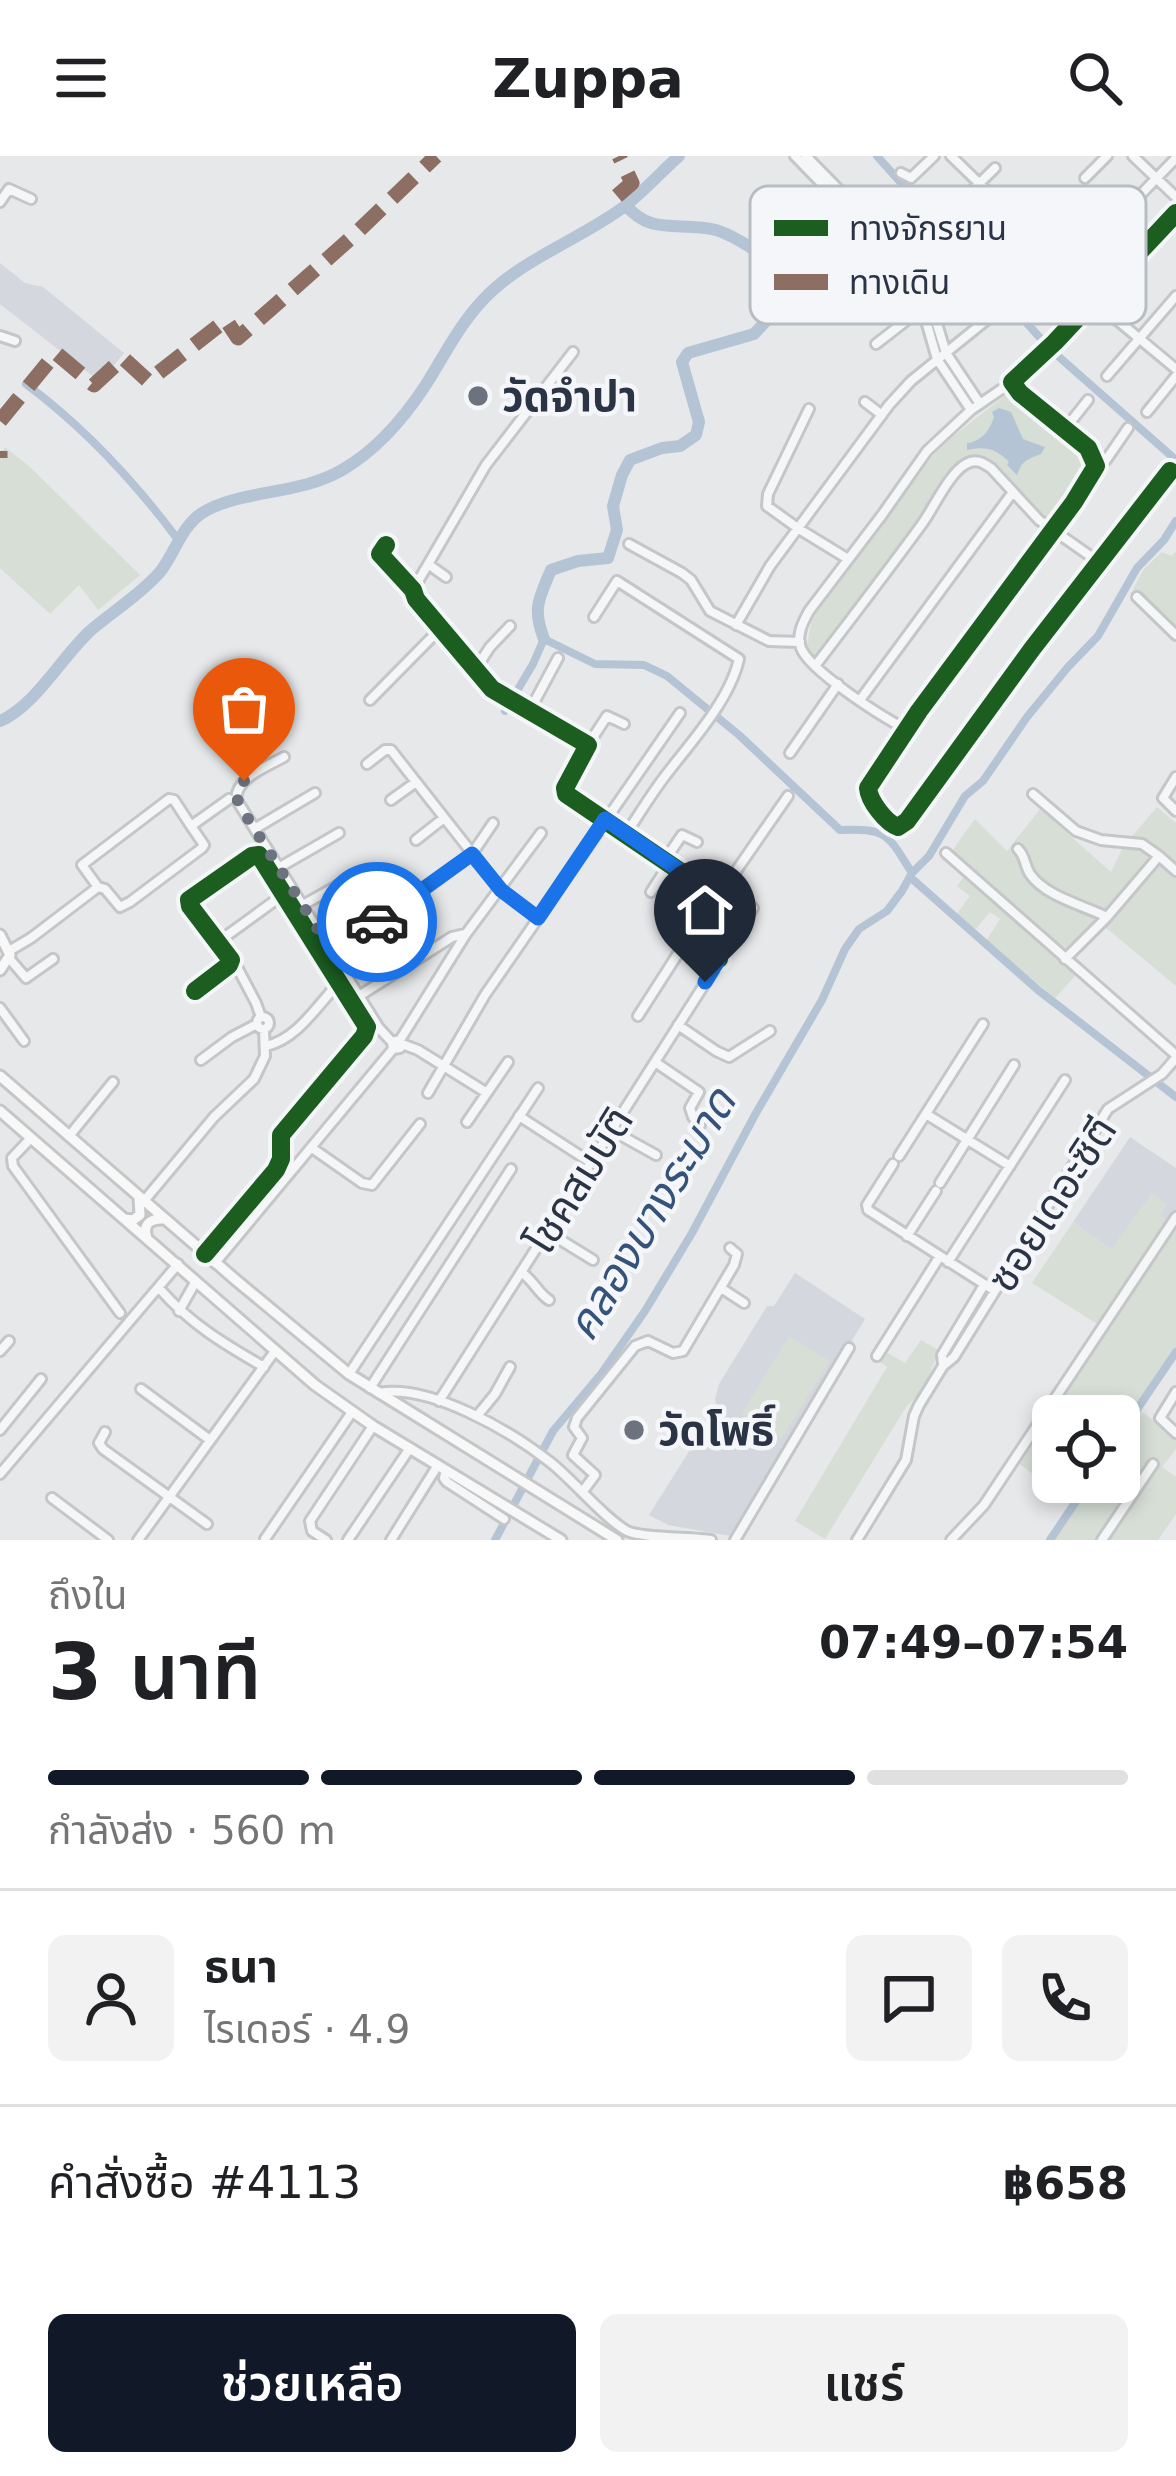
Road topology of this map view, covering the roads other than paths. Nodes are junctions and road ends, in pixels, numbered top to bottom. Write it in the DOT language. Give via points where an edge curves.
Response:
graph roads {
  1 [pos="795,156"];
  2 [pos="806,156"];
  3 [pos="934,156"];
  4 [pos="952,156"];
  5 [pos="1107,156"];
  6 [pos="1133,156"];
  7 [pos="1176,158"];
  8 [pos="995,168"];
  9 [pos="901,173"];
  10 [pos="1085,178"];
  11 [pos="1156,178"];
  12 [pos="980,183"];
  13 [pos="824,186"];
  14 [pos="836,186"];
  15 [pos="977,186"];
  16 [pos="983,186"];
  17 [pos="1146,189"];
  18 [pos="1176,197"];
  19 [pos="31,199"];
  20 [pos="0,202"];
  21 [pos="1176,213"];
  22 [pos="1146,244"];
  23 [pos="1176,296"];
  24 [pos="902,324"];
  25 [pos="931,324"];
  26 [pos="981,324"];
  27 [pos="1070,324"];
  28 [pos="1122,324"];
  29 [pos="0,336"];
  30 [pos="1139,338"];
  31 [pos="15,340"];
  32 [pos="877,344"];
  33 [pos="573,352"];
  34 [pos="942,356"];
  35 [pos="1176,372"];
  36 [pos="1107,376"];
  37 [pos="1012,382"];
  38 [pos="1088,400"];
  39 [pos="865,401"];
  40 [pos="975,407"];
  41 [pos="809,409"];
  42 [pos="1148,412"];
  43 [pos="882,415"];
  44 [pos="1128,428"];
  45 [pos="1065,429"];
  46 [pos="1096,466"];
  47 [pos="1170,471"];
  48 [pos="1013,493"];
  49 [pos="799,530"];
  50 [pos="1053,531"];
  51 [pos="629,544"];
  52 [pos="386,545"];
  53 [pos="848,559"];
  54 [pos="1100,563"];
  55 [pos="428,564"];
  56 [pos="446,577"];
  57 [pos="413,590"];
  58 [pos="1137,597"];
  59 [pos="594,617"];
  60 [pos="736,625"];
  61 [pos="509,626"];
  62 [pos="440,629"];
  63 [pos="1176,635"];
  64 [pos="800,642"];
  65 [pos="558,658"];
  66 [pos="815,666"];
  67 [pos="475,670"];
  68 [pos="838,684"];
  69 [pos="370,700"];
  70 [pos="860,700"];
  71 [pos="529,712"];
  72 [pos="680,713"];
  73 [pos="624,724"];
  74 [pos="906,730"];
  75 [pos="588,746"];
  76 [pos="790,753"];
  77 [pos="284,757"];
  78 [pos="367,764"];
  79 [pos="1176,776"];
  80 [pos="416,782"];
  81 [pos="315,793"];
  82 [pos="1033,794"];
  83 [pos="788,796"];
  84 [pos="233,799"];
  85 [pos="392,800"];
  86 [pos="1176,811"];
  87 [pos="444,818"];
  88 [pos="605,819"];
  89 [pos="493,824"];
  90 [pos="191,826"];
  91 [pos="256,828"];
  92 [pos="340,833"];
  93 [pos="542,833"];
  94 [pos="626,834"];
  95 [pos="416,840"];
  96 [pos="697,842"];
  97 [pos="1018,849"];
  98 [pos="946,853"];
  99 [pos="472,854"];
  100 [pos="1159,856"];
  101 [pos="667,862"];
  102 [pos="280,867"];
  103 [pos="1176,871"];
  104 [pos="360,873"];
  105 [pos="98,887"];
  106 [pos="501,890"];
  107 [pos="651,892"];
  108 [pos="284,894"];
  109 [pos="718,897"];
  110 [pos="303,905"];
  111 [pos="753,908"];
  112 [pos="1107,917"];
  113 [pos="538,918"];
  114 [pos="466,934"];
  115 [pos="0,935"];
  116 [pos="688,938"];
  117 [pos="218,942"];
  118 [pos="331,950"];
  119 [pos="9,955"];
  120 [pos="53,959"];
  121 [pos="719,959"];
  122 [pos="1065,959"];
  123 [pos="238,969"];
  124 [pos="0,970"];
  125 [pos="335,987"];
  126 [pos="195,991"];
  127 [pos="358,996"];
  128 [pos="0,1008"];
  129 [pos="638,1016"];
  130 [pos="261,1024"];
  131 [pos="982,1024"];
  132 [pos="678,1025"];
  133 [pos="770,1031"];
  134 [pos="25,1041"];
  135 [pos="397,1044"];
  136 [pos="266,1046"];
  137 [pos="1176,1056"];
  138 [pos="201,1060"];
  139 [pos="508,1061"];
  140 [pos="655,1061"];
  141 [pos="1014,1064"];
  142 [pos="444,1066"];
  143 [pos="0,1076"];
  144 [pos="1065,1080"];
  145 [pos="112,1082"];
  146 [pos="538,1088"];
  147 [pos="699,1092"];
  148 [pos="428,1093"];
  149 [pos="487,1094"];
  150 [pos="709,1098"];
  151 [pos="0,1111"];
  152 [pos="926,1114"];
  153 [pos="519,1116"];
  154 [pos="466,1122"];
  155 [pos="420,1124"];
  156 [pos="700,1125"];
  157 [pos="611,1130"];
  158 [pos="70,1135"];
  159 [pos="31,1138"];
  160 [pos="967,1139"];
  161 [pos="312,1148"];
  162 [pos="656,1155"];
  163 [pos="590,1162"];
  164 [pos="1010,1166"];
  165 [pos="512,1169"];
  166 [pos="142,1199"];
  167 [pos="1176,1216"];
  168 [pos="124,1219"];
  169 [pos="164,1219"];
  170 [pos="546,1231"];
  171 [pos="908,1236"];
  172 [pos="147,1238"];
  173 [pos="730,1248"];
  174 [pos="205,1254"];
  175 [pos="944,1259"];
  176 [pos="593,1260"];
  177 [pos="215,1263"];
  178 [pos="178,1264"];
  179 [pos="520,1272"];
  180 [pos="197,1281"];
  181 [pos="984,1285"];
  182 [pos="159,1288"];
  183 [pos="721,1288"];
  184 [pos="994,1292"];
  185 [pos="549,1300"];
  186 [pos="744,1303"];
  187 [pos="178,1311"];
  188 [pos="120,1313"];
  189 [pos="9,1341"];
  190 [pos="850,1348"];
  191 [pos="275,1351"];
  192 [pos="0,1352"];
  193 [pos="877,1356"];
  194 [pos="264,1366"];
  195 [pos="943,1366"];
  196 [pos="510,1367"];
  197 [pos="349,1374"];
  198 [pos="41,1379"];
  199 [pos="141,1389"];
  200 [pos="374,1391"];
  201 [pos="1176,1392"];
  202 [pos="439,1401"];
  203 [pos="352,1412"];
  204 [pos="477,1416"];
  205 [pos="374,1426"];
  206 [pos="0,1430"];
  207 [pos="105,1432"];
  208 [pos="1176,1433"];
  209 [pos="210,1440"];
  210 [pos="410,1448"];
  211 [pos="1153,1464"];
  212 [pos="442,1467"];
  213 [pos="0,1474"];
  214 [pos="583,1491"];
  215 [pos="169,1497"];
  216 [pos="52,1498"];
  217 [pos="504,1520"];
  218 [pos="207,1524"];
  219 [pos="354,1537"];
  220 [pos="624,1538"];
  221 [pos="265,1539"];
  222 [pos="108,1540"];
  223 [pos="139,1540"];
  224 [pos="326,1540"];
  225 [pos="391,1540"];
  226 [pos="561,1540"];
  227 [pos="711,1540"];
  228 [pos="735,1540"];
  229 [pos="857,1540"];
  230 [pos="951,1540"];
  231 [pos="1102,1540"];
  1 -- 13 [label="street"];
  2 -- 14 [label="street"];
  3 -- 9 [label="street" via="910,178"];
  4 -- 12 [label="street"];
  5 -- 10 [label="street"];
  6 -- 11 [label="street"];
  7 -- 11 [label="street"];
  8 -- 12 [label="street"];
  11 -- 17 [label="street"];
  11 -- 18 [label="street"];
  12 -- 15 [label="street"];
  12 -- 16 [label="street"];
  19 -- 20 [label="street" via="9,189"];
  21 -- 22 [label="street"];
  23 -- 30 [label="street"];
  24 -- 32 [label="street"];
  25 -- 34 [label="street"];
  26 -- 34 [label="street"];
  27 -- 37 [label="street"];
  28 -- 30 [label="street"];
  29 -- 31 [label="street"];
  30 -- 35 [label="street"];
  30 -- 36 [label="street"];
  33 -- 55 [label="street" via="501,443"];
  34 -- 40 [label="street"];
  34 -- 43 [label="street"];
  35 -- 42 [label="street"];
  37 -- 40 [label="street"];
  37 -- 45 [label="street"];
  38 -- 45 [label="street"];
  39 -- 43 [label="street"];
  40 -- 53 [label="street" via="927,451"];
  41 -- 49 [label="street" via="766,500"];
  43 -- 49 [label="street"];
  44 -- 46 [label="street"];
  45 -- 46 [label="street"];
  46 -- 50 [label="street"];
  47 -- 54 [label="street"];
  48 -- 50 [label="street"];
  48 -- 66 [label="street" via="982,462 962,465"];
  48 -- 70 [label="street"];
  49 -- 53 [label="street"];
  49 -- 60 [label="street"];
  50 -- 54 [label="street"];
  50 -- 74 [label="street"];
  51 -- 60 [label="street" via="692,580 710,611"];
  52 -- 57 [label="street" via="380,554"];
  53 -- 64 [label="street" via="809,611"];
  54 -- 74 [label="street" via="897,827 867,791"];
  55 -- 56 [label="street"];
  55 -- 57 [label="street"];
  57 -- 62 [label="street"];
  58 -- 63 [label="street"];
  59 -- 94 [label="street" via="617,581 739,659 704,726"];
  60 -- 64 [label="street" via="770,641"];
  61 -- 67 [label="street"];
  62 -- 67 [label="street"];
  62 -- 69 [label="street"];
  64 -- 66 [label="street"];
  65 -- 71 [label="street"];
  66 -- 68 [label="street"];
  67 -- 71 [label="street"];
  68 -- 70 [label="street"];
  68 -- 76 [label="street"];
  70 -- 74 [label="street"];
  71 -- 75 [label="street"];
  72 -- 88 [label="street"];
  73 -- 75 [label="street" via="607,716"];
  75 -- 88 [label="street" via="564,790"];
  77 -- 84 [label="street" via="244,781"];
  78 -- 80 [label="street" via="389,749"];
  79 -- 86 [label="street" via="1163,798"];
  80 -- 85 [label="street"];
  80 -- 87 [label="street"];
  81 -- 91 [label="street"];
  82 -- 100 [label="street" via="1076,831 1142,844"];
  83 -- 109 [label="street"];
  84 -- 90 [label="street"];
  84 -- 91 [label="street"];
  87 -- 95 [label="street"];
  87 -- 99 [label="street"];
  88 -- 94 [label="street"];
  88 -- 113 [label="street"];
  89 -- 99 [label="street"];
  90 -- 105 [label="street" via="204,847 130,902 120,907"];
  90 -- 105 [label="street" via="169,799 82,865"];
  91 -- 102 [label="street"];
  92 -- 102 [label="street"];
  93 -- 106 [label="street"];
  94 -- 101 [label="street"];
  96 -- 101 [label="street" via="682,835"];
  97 -- 112 [label="street" via="1029,873 1054,894"];
  98 -- 122 [label="street"];
  99 -- 106 [label="street"];
  99 -- 118 [label="street"];
  100 -- 103 [label="street"];
  100 -- 112 [label="street"];
  101 -- 107 [label="street"];
  101 -- 109 [label="street"];
  102 -- 110 [label="street"];
  104 -- 110 [label="street"];
  105 -- 119 [label="street"];
  106 -- 113 [label="street"];
  106 -- 114 [label="street"];
  108 -- 117 [label="street"];
  108 -- 117 [label="street" via="256,854 192,897 190,906"];
  108 -- 174 [label="street" via="367,1031 281,1135 280,1163"];
  109 -- 116 [label="street"];
  110 -- 118 [label="street"];
  111 -- 121 [label="street, โชคสมบัติ"];
  112 -- 122 [label="street"];
  113 -- 142 [label="street"];
  114 -- 127 [label="street"];
  114 -- 135 [label="street"];
  115 -- 119 [label="main road"];
  116 -- 121 [label="street"];
  116 -- 129 [label="street"];
  117 -- 126 [label="street" via="231,963"];
  118 -- 127 [label="street"];
  119 -- 120 [label="street" via="26,977"];
  119 -- 124 [label="main road"];
  121 -- 132 [label="street, โชคสมบัติ"];
  122 -- 137 [label="street"];
  123 -- 130 [label="street"];
  125 -- 136 [label="street" via="292,1034"];
  127 -- 135 [label="street"];
  128 -- 134 [label="street"];
  130 -- 136 [label="street"];
  130 -- 138 [label="street"];
  131 -- 152 [label="street"];
  132 -- 133 [label="street" via="729,1057"];
  132 -- 140 [label="street, โชคสมบัติ"];
  135 -- 142 [label="street"];
  135 -- 161 [label="street"];
  136 -- 166 [label="street" via="254,1079"];
  137 -- 184 [label="street, ซอยเดอะซิตี" via="1108,1109"];
  139 -- 149 [label="street"];
  140 -- 147 [label="street"];
  140 -- 157 [label="street, โชคสมบัติ"];
  141 -- 160 [label="street"];
  142 -- 148 [label="street"];
  142 -- 149 [label="street"];
  143 -- 158 [label="main road"];
  144 -- 164 [label="street"];
  145 -- 158 [label="street"];
  146 -- 153 [label="street"];
  147 -- 150 [label="street"];
  147 -- 156 [label="street" via="690,1108"];
  149 -- 154 [label="street"];
  151 -- 159 [label="main road"];
  152 -- 160 [label="street"];
  152 -- 171 [label="street" via="867,1208"];
  153 -- 163 [label="street"];
  153 -- 197 [label="street"];
  155 -- 161 [label="street" via="372,1185"];
  157 -- 162 [label="street"];
  157 -- 163 [label="street, โชคสมบัติ"];
  158 -- 166 [label="main road"];
  159 -- 168 [label="main road"];
  159 -- 188 [label="street" via="13,1166"];
  160 -- 164 [label="street"];
  160 -- 171 [label="street"];
  161 -- 177 [label="street"];
  163 -- 170 [label="street, โชคสมบัติ"];
  164 -- 175 [label="street"];
  165 -- 200 [label="street"];
  166 -- 168 [label="main road" via="140,1215"];
  166 -- 169 [label="main road"];
  167 -- 230 [label="street" via="984,1505"];
  168 -- 172 [label="main road"];
  169 -- 172 [label="main road" via="149,1222"];
  169 -- 174 [label="main road"];
  170 -- 176 [label="street"];
  170 -- 179 [label="street, โชคสมบัติ"];
  171 -- 175 [label="street"];
  172 -- 178 [label="main road"];
  173 -- 183 [label="street" via="737,1257"];
  174 -- 177 [label="main road"];
  175 -- 181 [label="street"];
  175 -- 193 [label="street"];
  177 -- 197 [label="main road"];
  178 -- 180 [label="main road"];
  178 -- 182 [label="street"];
  179 -- 185 [label="street"];
  179 -- 202 [label="street, โชคสมบัติ"];
  180 -- 187 [label="street"];
  180 -- 191 [label="main road"];
  181 -- 184 [label="street"];
  181 -- 195 [label="street, ซอยเดอะซิตี" via="942,1354"];
  182 -- 187 [label="street"];
  182 -- 213 [label="street"];
  183 -- 186 [label="street"];
  183 -- 214 [label="street" via="683,1351 648,1341 634,1346 577,1418 582,1438 573,1455 595,1475"];
  184 -- 195 [label="street, ซอยเดอะซิตี"];
  187 -- 194 [label="street"];
  189 -- 192 [label="street"];
  190 -- 228 [label="street"];
  191 -- 194 [label="street"];
  191 -- 203 [label="main road"];
  194 -- 209 [label="street"];
  195 -- 229 [label="street, ซอยเดอะซิตี" via="914,1416 906,1460"];
  196 -- 204 [label="street"];
  197 -- 200 [label="main road"];
  198 -- 206 [label="street"];
  199 -- 209 [label="street"];
  200 -- 202 [label="street"];
  200 -- 220 [label="main road"];
  201 -- 208 [label="street" via="1160,1418"];
  202 -- 204 [label="street"];
  203 -- 205 [label="main road"];
  203 -- 221 [label="street"];
  204 -- 214 [label="street"];
  205 -- 210 [label="main road"];
  205 -- 224 [label="street" via="310,1521"];
  207 -- 215 [label="street" via="100,1446"];
  209 -- 215 [label="street"];
  210 -- 212 [label="main road"];
  210 -- 219 [label="street"];
  211 -- 231 [label="street"];
  212 -- 217 [label="street" via="447,1483"];
  212 -- 225 [label="street"];
  212 -- 226 [label="main road"];
  214 -- 220 [label="street"];
  215 -- 218 [label="street"];
  215 -- 223 [label="street"];
  216 -- 222 [label="street"];
  220 -- 227 [label="street"];
}
